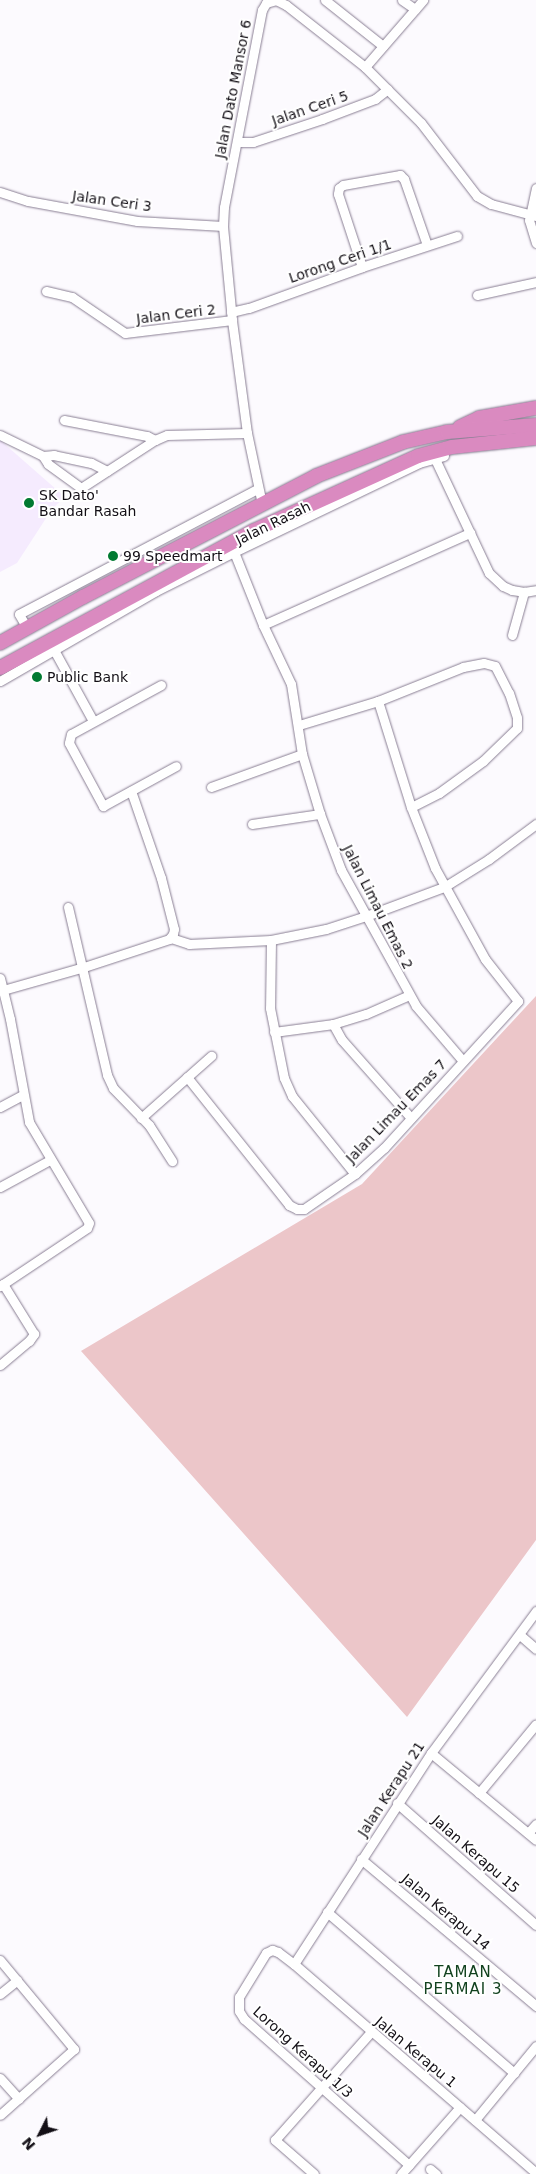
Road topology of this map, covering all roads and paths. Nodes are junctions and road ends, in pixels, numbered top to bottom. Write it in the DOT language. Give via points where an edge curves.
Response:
graph roads {
  1 [pos="326,0"];
  2 [pos="402,0"];
  3 [pos="423,0"];
  4 [pos="415,9"];
  5 [pos="383,46"];
  6 [pos="365,67"];
  7 [pos="388,89"];
  8 [pos="237,142"];
  9 [pos="536,188"];
  10 [pos="0,192"];
  11 [pos="533,215"];
  12 [pos="223,226"];
  13 [pos="457,236"];
  14 [pos="536,243"];
  15 [pos="428,245"];
  16 [pos="362,267"];
  17 [pos="536,282"];
  18 [pos="46,291"];
  19 [pos="477,295"];
  20 [pos="231,316"];
  21 [pos="536,408"];
  22 [pos="64,420"];
  23 [pos="536,425"];
  24 [pos="448,432"];
  25 [pos="247,433"];
  26 [pos="0,435"];
  27 [pos="536,438"];
  28 [pos="154,440"];
  29 [pos="536,447"];
  30 [pos="464,450"];
  31 [pos="42,456"];
  32 [pos="418,456"];
  33 [pos="435,459"];
  34 [pos="106,471"];
  35 [pos="257,489"];
  36 [pos="262,504"];
  37 [pos="470,533"];
  38 [pos="234,552"];
  39 [pos="76,583"];
  40 [pos="536,590"];
  41 [pos="524,592"];
  42 [pos="83,597"];
  43 [pos="263,625"];
  44 [pos="27,628"];
  45 [pos="512,635"];
  46 [pos="0,643"];
  47 [pos="54,650"];
  48 [pos="0,668"];
  49 [pos="0,681"];
  50 [pos="161,685"];
  51 [pos="378,701"];
  52 [pos="93,722"];
  53 [pos="299,725"];
  54 [pos="302,754"];
  55 [pos="176,766"];
  56 [pos="211,787"];
  57 [pos="131,791"];
  58 [pos="411,808"];
  59 [pos="320,814"];
  60 [pos="252,824"];
  61 [pos="536,824"];
  62 [pos="444,888"];
  63 [pos="68,907"];
  64 [pos="366,916"];
  65 [pos="171,938"];
  66 [pos="272,940"];
  67 [pos="81,968"];
  68 [pos="0,978"];
  69 [pos="3,990"];
  70 [pos="409,995"];
  71 [pos="333,1024"];
  72 [pos="274,1032"];
  73 [pos="211,1056"];
  74 [pos="463,1061"];
  75 [pos="187,1077"];
  76 [pos="23,1095"];
  77 [pos="0,1107"];
  78 [pos="141,1118"];
  79 [pos="411,1118"];
  80 [pos="50,1160"];
  81 [pos="172,1161"];
  82 [pos="355,1174"];
  83 [pos="0,1187"];
  84 [pos="1,1285"];
  85 [pos="0,1365"];
  86 [pos="536,1611"];
  87 [pos="520,1635"];
  88 [pos="536,1649"];
  89 [pos="536,1724"];
  90 [pos="431,1753"];
  91 [pos="479,1793"];
  92 [pos="397,1803"];
  93 [pos="536,1824"];
  94 [pos="528,1834"];
  95 [pos="536,1840"];
  96 [pos="361,1859"];
  97 [pos="327,1912"];
  98 [pos="536,1925"];
  99 [pos="278,1952"];
  100 [pos="0,1960"];
  101 [pos="294,1964"];
  102 [pos="17,1980"];
  103 [pos="0,1994"];
  104 [pos="536,2006"];
  105 [pos="371,2032"];
  106 [pos="536,2046"];
  107 [pos="514,2073"];
  108 [pos="0,2078"];
  109 [pos="322,2087"];
  110 [pos="18,2099"];
  111 [pos="460,2107"];
  112 [pos="0,2115"];
  113 [pos="476,2120"];
  114 [pos="409,2165"];
  115 [pos="535,2171"];
  116 [pos="314,2174"];
  117 [pos="401,2174"];
  1 -- 5 [label="street"];
  2 -- 4 [label="street"];
  3 -- 4 [label="street"];
  4 -- 5 [label="street"];
  5 -- 6 [label="street"];
  6 -- 7 [label="street, Jalan Dato Mansor 6"];
  6 -- 8 [label="street, Jalan Dato Mansor 6" via="286,5 276,0 269,1 262,10"];
  7 -- 8 [label="street, Jalan Ceri 5" via="375,99 322,118 252,142"];
  7 -- 11 [label="street, Jalan Dato Mansor 6" via="439,143 477,196 491,204"];
  8 -- 12 [label="street, Jalan Dato Mansor 6"];
  9 -- 11 [label="street"];
  10 -- 12 [label="street, Jalan Ceri 3" via="28,201 137,221"];
  11 -- 14 [label="street"];
  12 -- 20 [label="street, Jalan Dato Mansor 6"];
  13 -- 15 [label="street, Lorong Ceri 1/1"];
  15 -- 16 [label="street, Lorong Ceri 1/1"];
  15 -- 16 [label="street" via="400,175 343,184 338,194"];
  16 -- 20 [label="street, Lorong Ceri 1/1"];
  17 -- 19 [label="street"];
  18 -- 20 [label="street, Jalan Ceri 2" via="72,297 125,333"];
  20 -- 25 [label="street, Jalan Dato Mansor 6"];
  21 -- 24 [label="highway" via="479,418"];
  22 -- 28 [label="street"];
  23 -- 24 [label="highway, Jalan Rasah"];
  24 -- 36 [label="highway, Jalan Rasah" via="403,442 316,476"];
  25 -- 28 [label="street" via="176,433"];
  25 -- 35 [label="street, Jalan Dato Mansor 6"];
  26 -- 31 [label="street"];
  27 -- 32 [label="highway, Jalan Rasah" via="452,447"];
  28 -- 34 [label="street"];
  29 -- 30 [label="highway"];
  30 -- 32 [label="highway"];
  30 -- 33 [label="street"];
  31 -- 34 [label="street" via="54,455 91,463"];
  31 -- 34 [label="street" via="81,488"];
  32 -- 48 [label="highway, Jalan Rasah" via="253,531"];
  33 -- 37 [label="street"];
  33 -- 38 [label="street" via="403,471"];
  35 -- 36 [label="street, Jalan Dato Mansor 6"];
  35 -- 39 [label="street"];
  36 -- 42 [label="highway, Jalan Rasah"];
  37 -- 41 [label="street" via="495,580"];
  37 -- 43 [label="street"];
  38 -- 43 [label="street, Jalan Limau Emas 2"];
  38 -- 47 [label="street" via="156,591"];
  39 -- 42 [label="street"];
  39 -- 44 [label="street" via="19,614"];
  40 -- 41 [label="street"];
  41 -- 45 [label="street"];
  42 -- 44 [label="highway, Jalan Rasah"];
  43 -- 53 [label="street, Jalan Limau Emas 2" via="291,684"];
  44 -- 46 [label="highway, Jalan Rasah"];
  47 -- 49 [label="street"];
  47 -- 52 [label="street"];
  50 -- 52 [label="street"];
  51 -- 53 [label="street"];
  51 -- 58 [label="street"];
  51 -- 58 [label="street" via="463,668 488,662 498,670 518,718 515,732 483,761 439,793"];
  52 -- 57 [label="street" via="71,734 69,743 101,803 107,806"];
  53 -- 54 [label="street, Jalan Limau Emas 2"];
  54 -- 56 [label="street"];
  54 -- 59 [label="street, Jalan Limau Emas 2"];
  55 -- 57 [label="street"];
  57 -- 65 [label="street" via="161,878 174,929"];
  58 -- 62 [label="street"];
  59 -- 60 [label="street"];
  59 -- 64 [label="street, Jalan Limau Emas 2" via="341,870"];
  61 -- 62 [label="street" via="489,860"];
  62 -- 64 [label="street"];
  62 -- 74 [label="street, Jalan Limau Emas 7" via="486,959 518,1001"];
  63 -- 67 [label="street"];
  64 -- 66 [label="street" via="326,929"];
  64 -- 70 [label="street, Jalan Limau Emas 2"];
  65 -- 66 [label="street" via="189,944"];
  65 -- 67 [label="street"];
  66 -- 72 [label="street" via="269,986"];
  67 -- 69 [label="street"];
  67 -- 78 [label="street" via="107,1075 113,1088"];
  68 -- 69 [label="street"];
  69 -- 76 [label="street"];
  70 -- 71 [label="street"];
  70 -- 74 [label="street, Jalan Limau Emas 2"];
  71 -- 72 [label="street"];
  71 -- 79 [label="street" via="342,1040"];
  72 -- 82 [label="street" via="284,1078 292,1096"];
  73 -- 75 [label="street"];
  74 -- 79 [label="street, Jalan Limau Emas 7"];
  75 -- 78 [label="street"];
  75 -- 82 [label="street, Jalan Limau Emas 7" via="290,1205 304,1210"];
  76 -- 77 [label="street"];
  76 -- 80 [label="street" via="30,1122"];
  78 -- 81 [label="street"];
  79 -- 82 [label="street, Jalan Limau Emas 7"];
  80 -- 83 [label="street"];
  80 -- 84 [label="street" via="89,1223 87,1228"];
  84 -- 85 [label="street" via="34,1334 29,1342"];
  86 -- 87 [label="street, Jalan Kerapu 21"];
  87 -- 88 [label="street"];
  87 -- 90 [label="street, Jalan Kerapu 21"];
  89 -- 91 [label="street"];
  90 -- 91 [label="street"];
  90 -- 92 [label="street, Jalan Kerapu 21"];
  91 -- 94 [label="street"];
  92 -- 96 [label="street, Jalan Kerapu 21"];
  92 -- 98 [label="street, Jalan Kerapu 15"];
  93 -- 94 [label="street"];
  94 -- 95 [label="street"];
  96 -- 97 [label="street, Jalan Kerapu 21"];
  96 -- 104 [label="street, Jalan Kerapu 14"];
  97 -- 101 [label="street, Jalan Kerapu 21"];
  97 -- 107 [label="street"];
  99 -- 101 [label="street, Jalan Kerapu 1"];
  99 -- 109 [label="street, Lorong Kerapu 1/3" via="266,1953 238,1997 239,2011 244,2019"];
  100 -- 102 [label="street"];
  101 -- 105 [label="street, Jalan Kerapu 1"];
  102 -- 103 [label="street"];
  102 -- 110 [label="street" via="74,2049"];
  105 -- 109 [label="street"];
  105 -- 111 [label="street, Jalan Kerapu 1"];
  106 -- 107 [label="street"];
  107 -- 113 [label="street"];
  108 -- 110 [label="street"];
  109 -- 114 [label="street, Lorong Kerapu 1/3"];
  109 -- 116 [label="street" via="275,2140"];
  110 -- 112 [label="street"];
  111 -- 113 [label="street, Jalan Kerapu 1"];
  111 -- 114 [label="street"];
  113 -- 115 [label="street, Jalan Kerapu 1"];
  114 -- 117 [label="street"];
}
